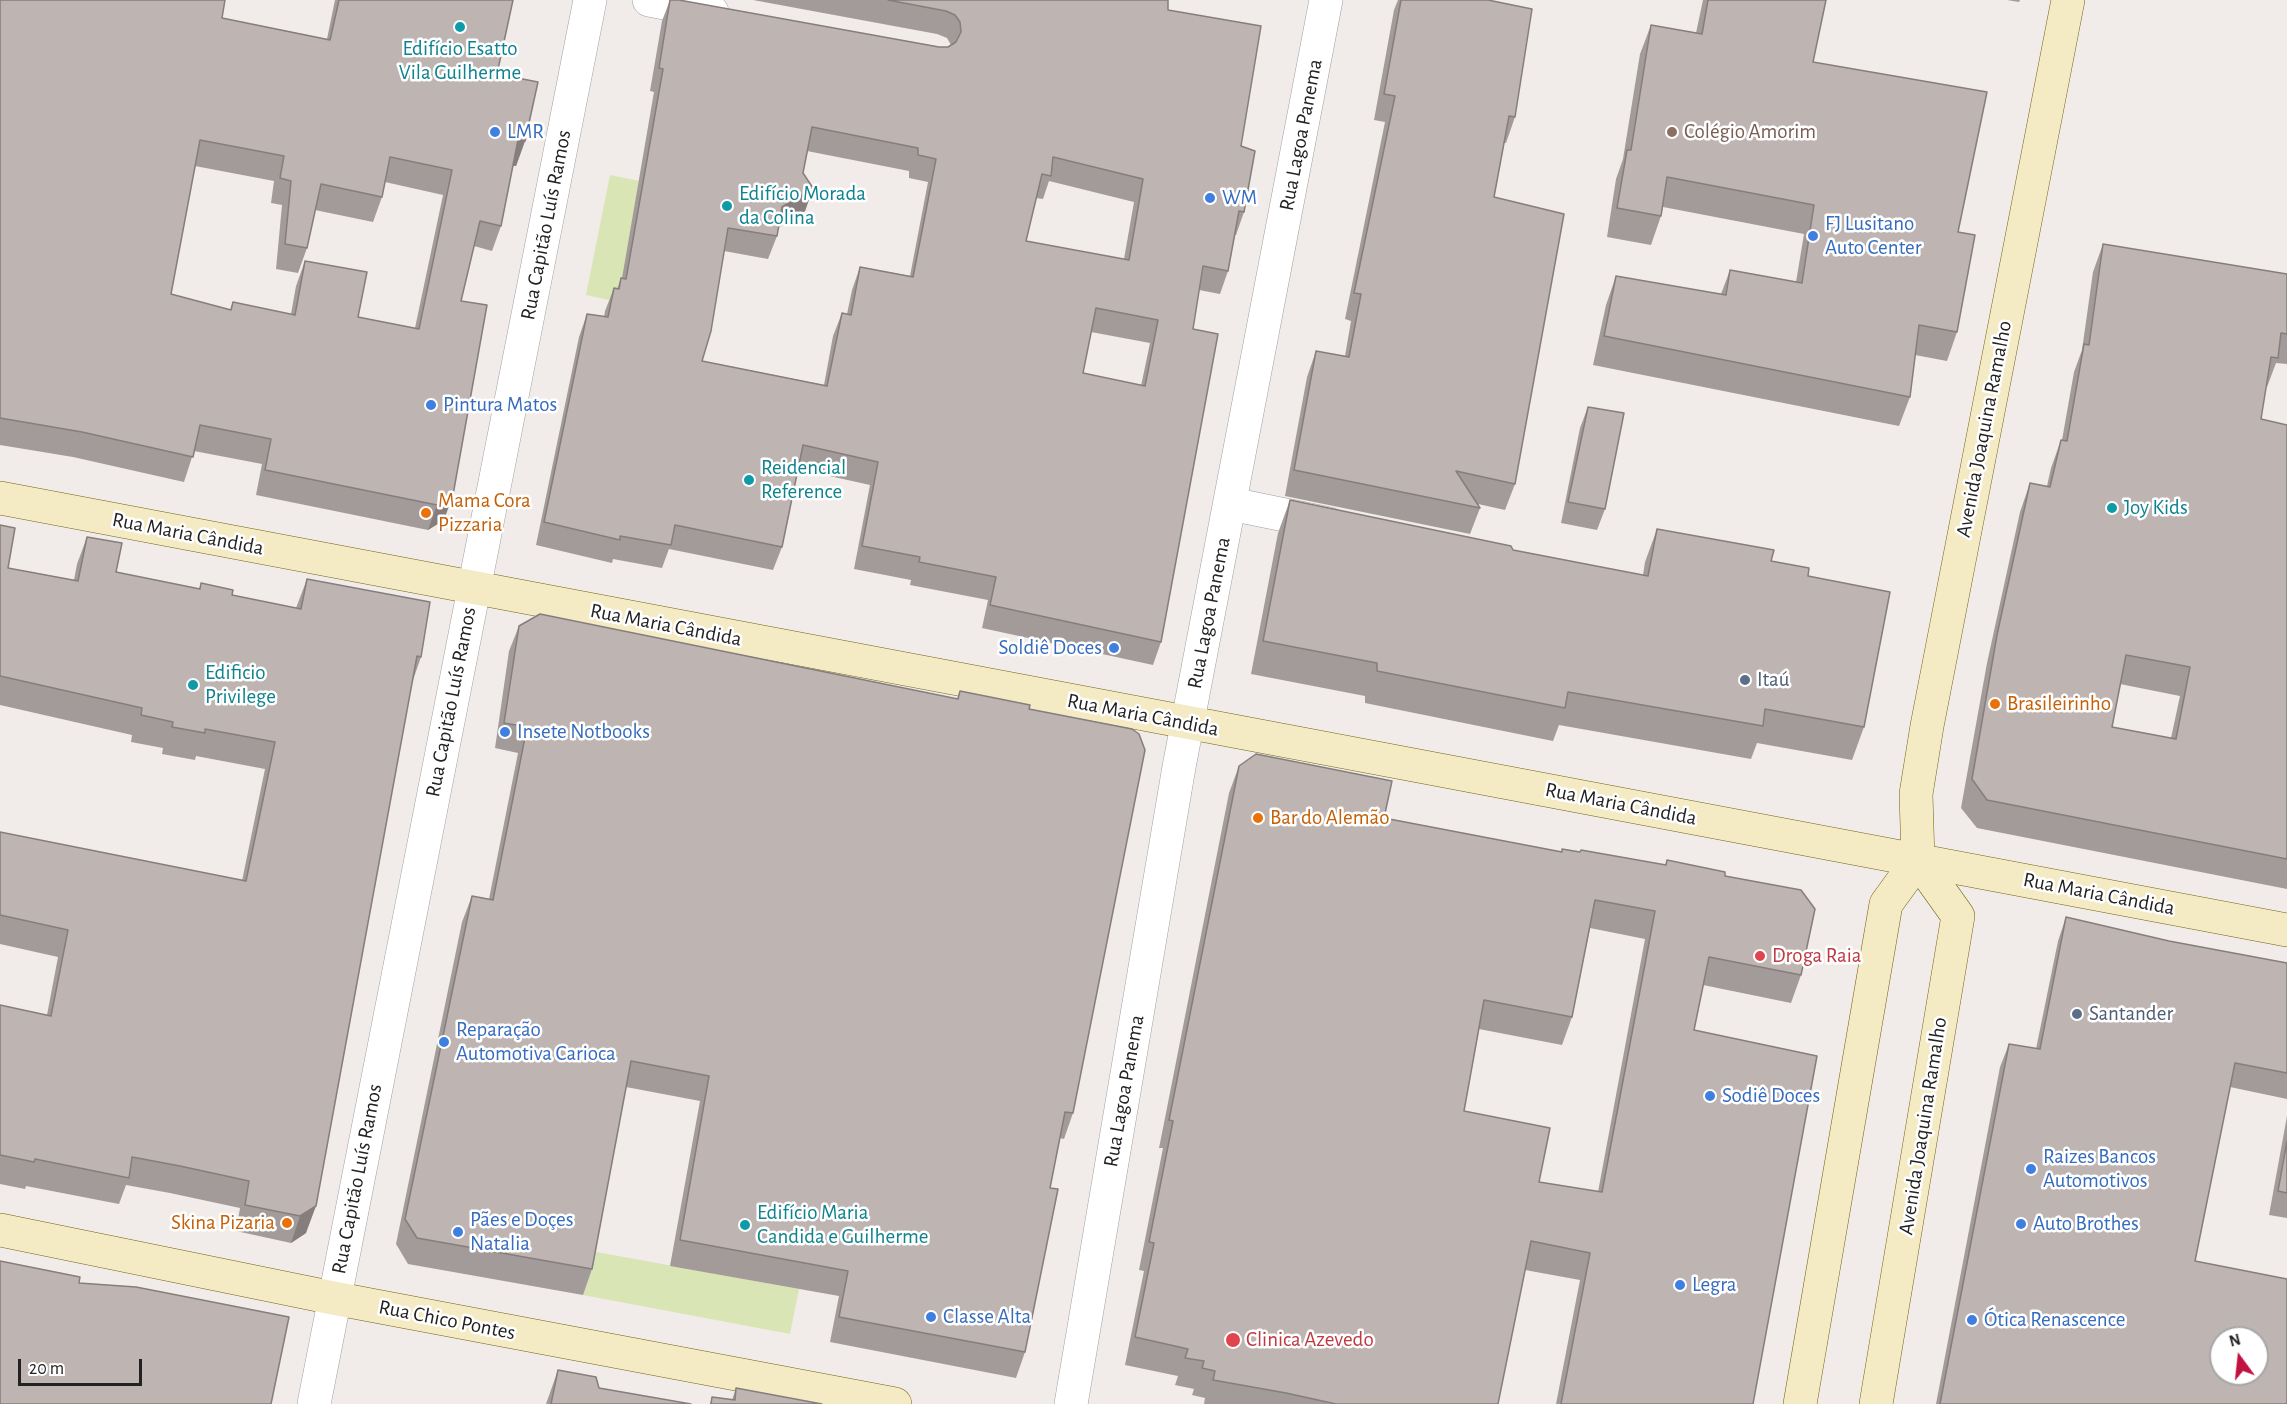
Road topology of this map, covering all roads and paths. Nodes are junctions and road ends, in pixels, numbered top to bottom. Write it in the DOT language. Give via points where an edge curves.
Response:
graph roads {
  1 [pos="590,0"];
  2 [pos="649,0"];
  3 [pos="1326,0"];
  4 [pos="2068,0"];
  5 [pos="740,17"];
  6 [pos="0,498"];
  7 [pos="1231,504"];
  8 [pos="1358,530"];
  9 [pos="474,589"];
  10 [pos="1187,723"];
  11 [pos="1918,860"];
  12 [pos="2287,930"];
  13 [pos="0,1230"];
  14 [pos="333,1298"];
  15 [pos="314,1404"];
  16 [pos="895,1404"];
  17 [pos="1071,1404"];
  18 [pos="1800,1404"];
  19 [pos="1876,1404"];
  1 -- 9 [label="street, Rua Capitão Luís Ramos"];
  2 -- 5 [label="street"];
  3 -- 7 [label="street, Rua Lagoa Panema"];
  4 -- 11 [label="main road, Avenida Joaquina Ramalho" via="1927,726 1916,794"];
  6 -- 9 [label="main road, Rua Maria Cândida"];
  7 -- 8 [label="street"];
  7 -- 10 [label="street, Rua Lagoa Panema"];
  9 -- 10 [label="main road, Rua Maria Cândida"];
  9 -- 14 [label="street, Rua Capitão Luís Ramos"];
  10 -- 11 [label="main road, Rua Maria Cândida"];
  10 -- 17 [label="street, Rua Lagoa Panema"];
  11 -- 12 [label="main road, Rua Maria Cândida"];
  11 -- 18 [label="main road" via="1886,904"];
  11 -- 19 [label="main road, Avenida Joaquina Ramalho" via="1958,916"];
  13 -- 14 [label="main road, Rua Chico Pontes"];
  14 -- 15 [label="street, Rua Capitão Luís Ramos"];
  14 -- 16 [label="main road, Rua Chico Pontes"];
}
